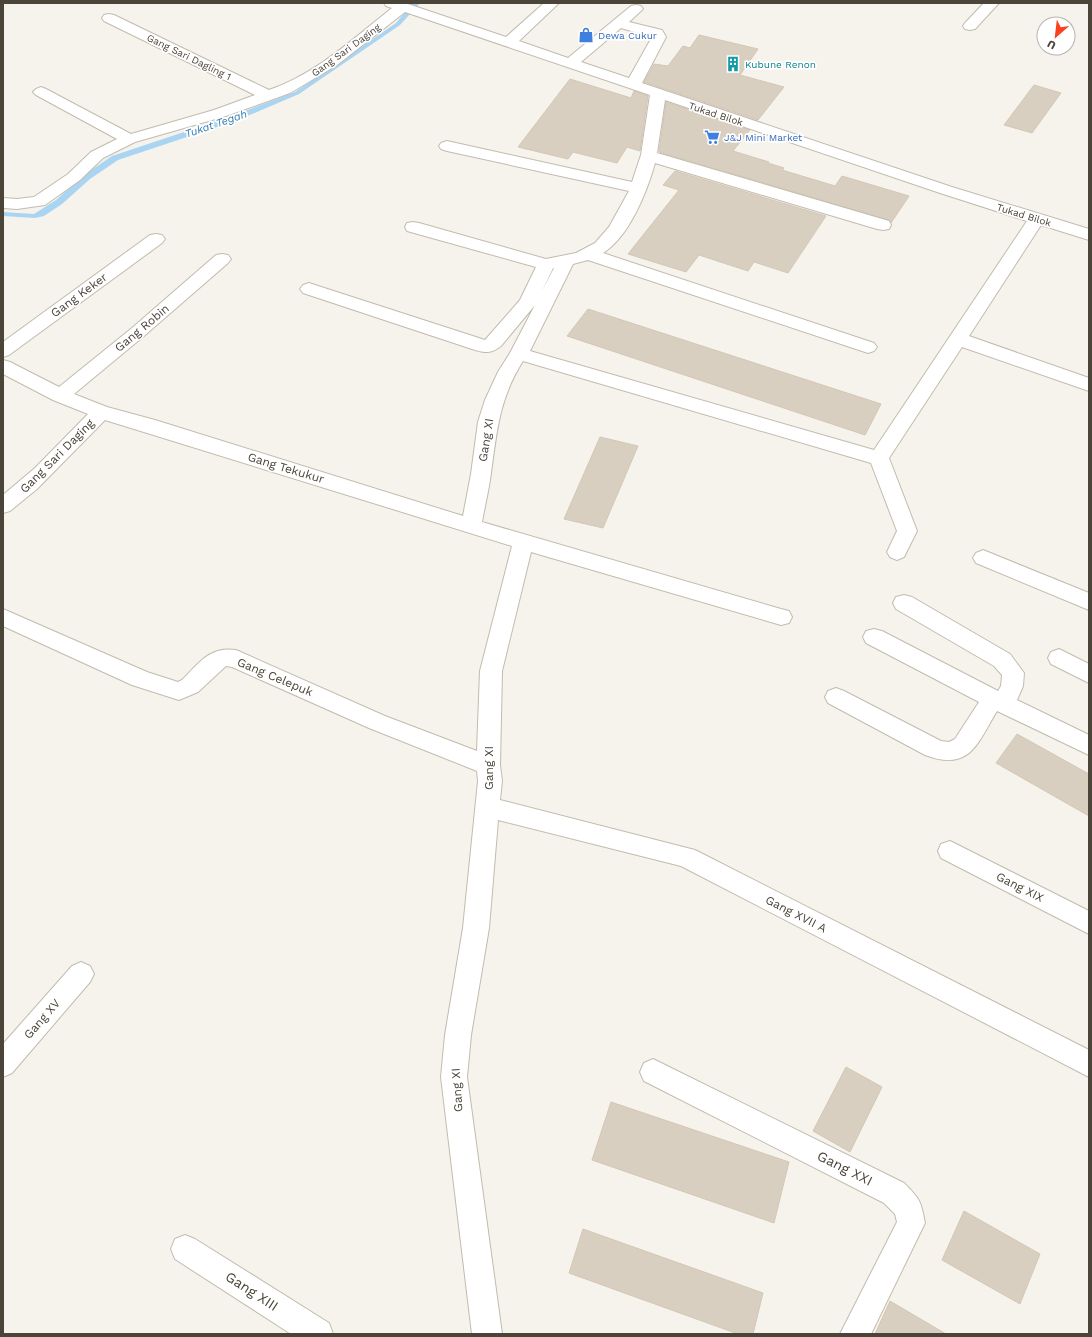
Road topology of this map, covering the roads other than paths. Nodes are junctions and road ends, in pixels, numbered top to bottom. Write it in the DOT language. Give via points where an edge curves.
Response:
graph roads {
  1 [pos="552,3"];
  2 [pos="992,3"];
  3 [pos="401,6"];
  4 [pos="636,9"];
  5 [pos="108,18"];
  6 [pos="627,26"];
  7 [pos="970,26"];
  8 [pos="508,43"];
  9 [pos="569,64"];
  10 [pos="633,85"];
  11 [pos="42,92"];
  12 [pos="658,94"];
  13 [pos="269,96"];
  14 [pos="129,139"];
  15 [pos="446,146"];
  16 [pos="649,156"];
  17 [pos="637,188"];
  18 [pos="3,203"];
  19 [pos="1037,219"];
  20 [pos="883,225"];
  21 [pos="413,228"];
  22 [pos="1086,229"];
  23 [pos="156,239"];
  24 [pos="587,254"];
  25 [pos="222,259"];
  26 [pos="566,261"];
  27 [pos="546,264"];
  28 [pos="309,289"];
  29 [pos="959,339"];
  30 [pos="868,347"];
  31 [pos="3,351"];
  32 [pos="519,354"];
  33 [pos="3,366"];
  34 [pos="1089,386"];
  35 [pos="60,396"];
  36 [pos="101,412"];
  37 [pos="879,458"];
  38 [pos="3,506"];
  39 [pos="471,526"];
  40 [pos="523,542"];
  41 [pos="897,552"];
  42 [pos="983,558"];
  43 [pos="1089,602"];
  44 [pos="904,603"];
  45 [pos="3,617"];
  46 [pos="781,617"];
  47 [pos="874,637"];
  48 [pos="1060,658"];
  49 [pos="1089,674"];
  50 [pos="836,696"];
  51 [pos="1006,705"];
  52 [pos="1089,746"];
  53 [pos="488,765"];
  54 [pos="488,807"];
  55 [pos="950,851"];
  56 [pos="1089,923"];
  57 [pos="81,974"];
  58 [pos="3,1064"];
  59 [pos="1089,1064"];
  60 [pos="653,1072"];
  61 [pos="185,1249"];
  62 [pos="318,1334"];
  63 [pos="487,1334"];
  64 [pos="855,1334"];
  1 -- 8 [label="street"];
  2 -- 7 [label="street"];
  3 -- 8 [label="street, Tukad Bilok"];
  3 -- 13 [label="street, Gang Sari Daging" via="377,28 319,71"];
  4 -- 9 [label="street"];
  5 -- 13 [label="street, Gang Sari Dagling 1"];
  6 -- 10 [label="street" via="657,33 659,37"];
  8 -- 9 [label="street, Tukad Bilok"];
  9 -- 10 [label="street, Tukad Bilok"];
  10 -- 12 [label="street, Tukad Bilok"];
  11 -- 14 [label="street"];
  12 -- 16 [label="street"];
  12 -- 19 [label="street, Tukad Bilok"];
  13 -- 14 [label="street, Gang Sari Daging"];
  14 -- 18 [label="street, Gang Sari Daging" via="98,154 74,177 39,201"];
  15 -- 17 [label="street"];
  16 -- 17 [label="street"];
  16 -- 20 [label="street"];
  17 -- 24 [label="street" via="622,222 611,238"];
  19 -- 22 [label="street, Tukad Bilok"];
  19 -- 29 [label="street"];
  21 -- 27 [label="street"];
  23 -- 31 [label="street, Gang Keker"];
  24 -- 26 [label="street"];
  24 -- 30 [label="street"];
  25 -- 35 [label="street, Gang Robin"];
  26 -- 27 [label="street"];
  26 -- 32 [label="street, Gang XI"];
  27 -- 28 [label="street" via="528,302 495,342 488,346 478,345"];
  29 -- 34 [label="street"];
  29 -- 37 [label="street"];
  32 -- 37 [label="street"];
  32 -- 39 [label="street, Gang XI" via="494,400"];
  33 -- 35 [label="street, Gang Sari Daging"];
  35 -- 36 [label="street, Gang Sari Daging"];
  36 -- 38 [label="street, Gang Sari Daging" via="48,468"];
  36 -- 39 [label="street, Gang Tekukur"];
  37 -- 41 [label="street" via="907,531"];
  39 -- 40 [label="street"];
  40 -- 46 [label="street"];
  40 -- 53 [label="street, Gang XI" via="491,671"];
  42 -- 43 [label="street"];
  44 -- 51 [label="street" via="1002,660 1013,673"];
  45 -- 53 [label="street, Gang Celepuk" via="140,679 178,691 190,686 220,658 236,659 377,722"];
  47 -- 51 [label="street"];
  48 -- 49 [label="street"];
  50 -- 51 [label="street" via="945,752 963,746"];
  51 -- 52 [label="street"];
  53 -- 54 [label="street, Gang XI"];
  54 -- 59 [label="street, Gang XVII A" via="686,857"];
  54 -- 63 [label="street, Gang XI" via="476,928 458,1035 454,1077"];
  55 -- 56 [label="street, Gang XIX"];
  57 -- 58 [label="street, Gang XV"];
  60 -- 64 [label="street, Gang XXI" via="894,1193 908,1207 911,1223"];
  61 -- 62 [label="street, Gang XIII"];
}
